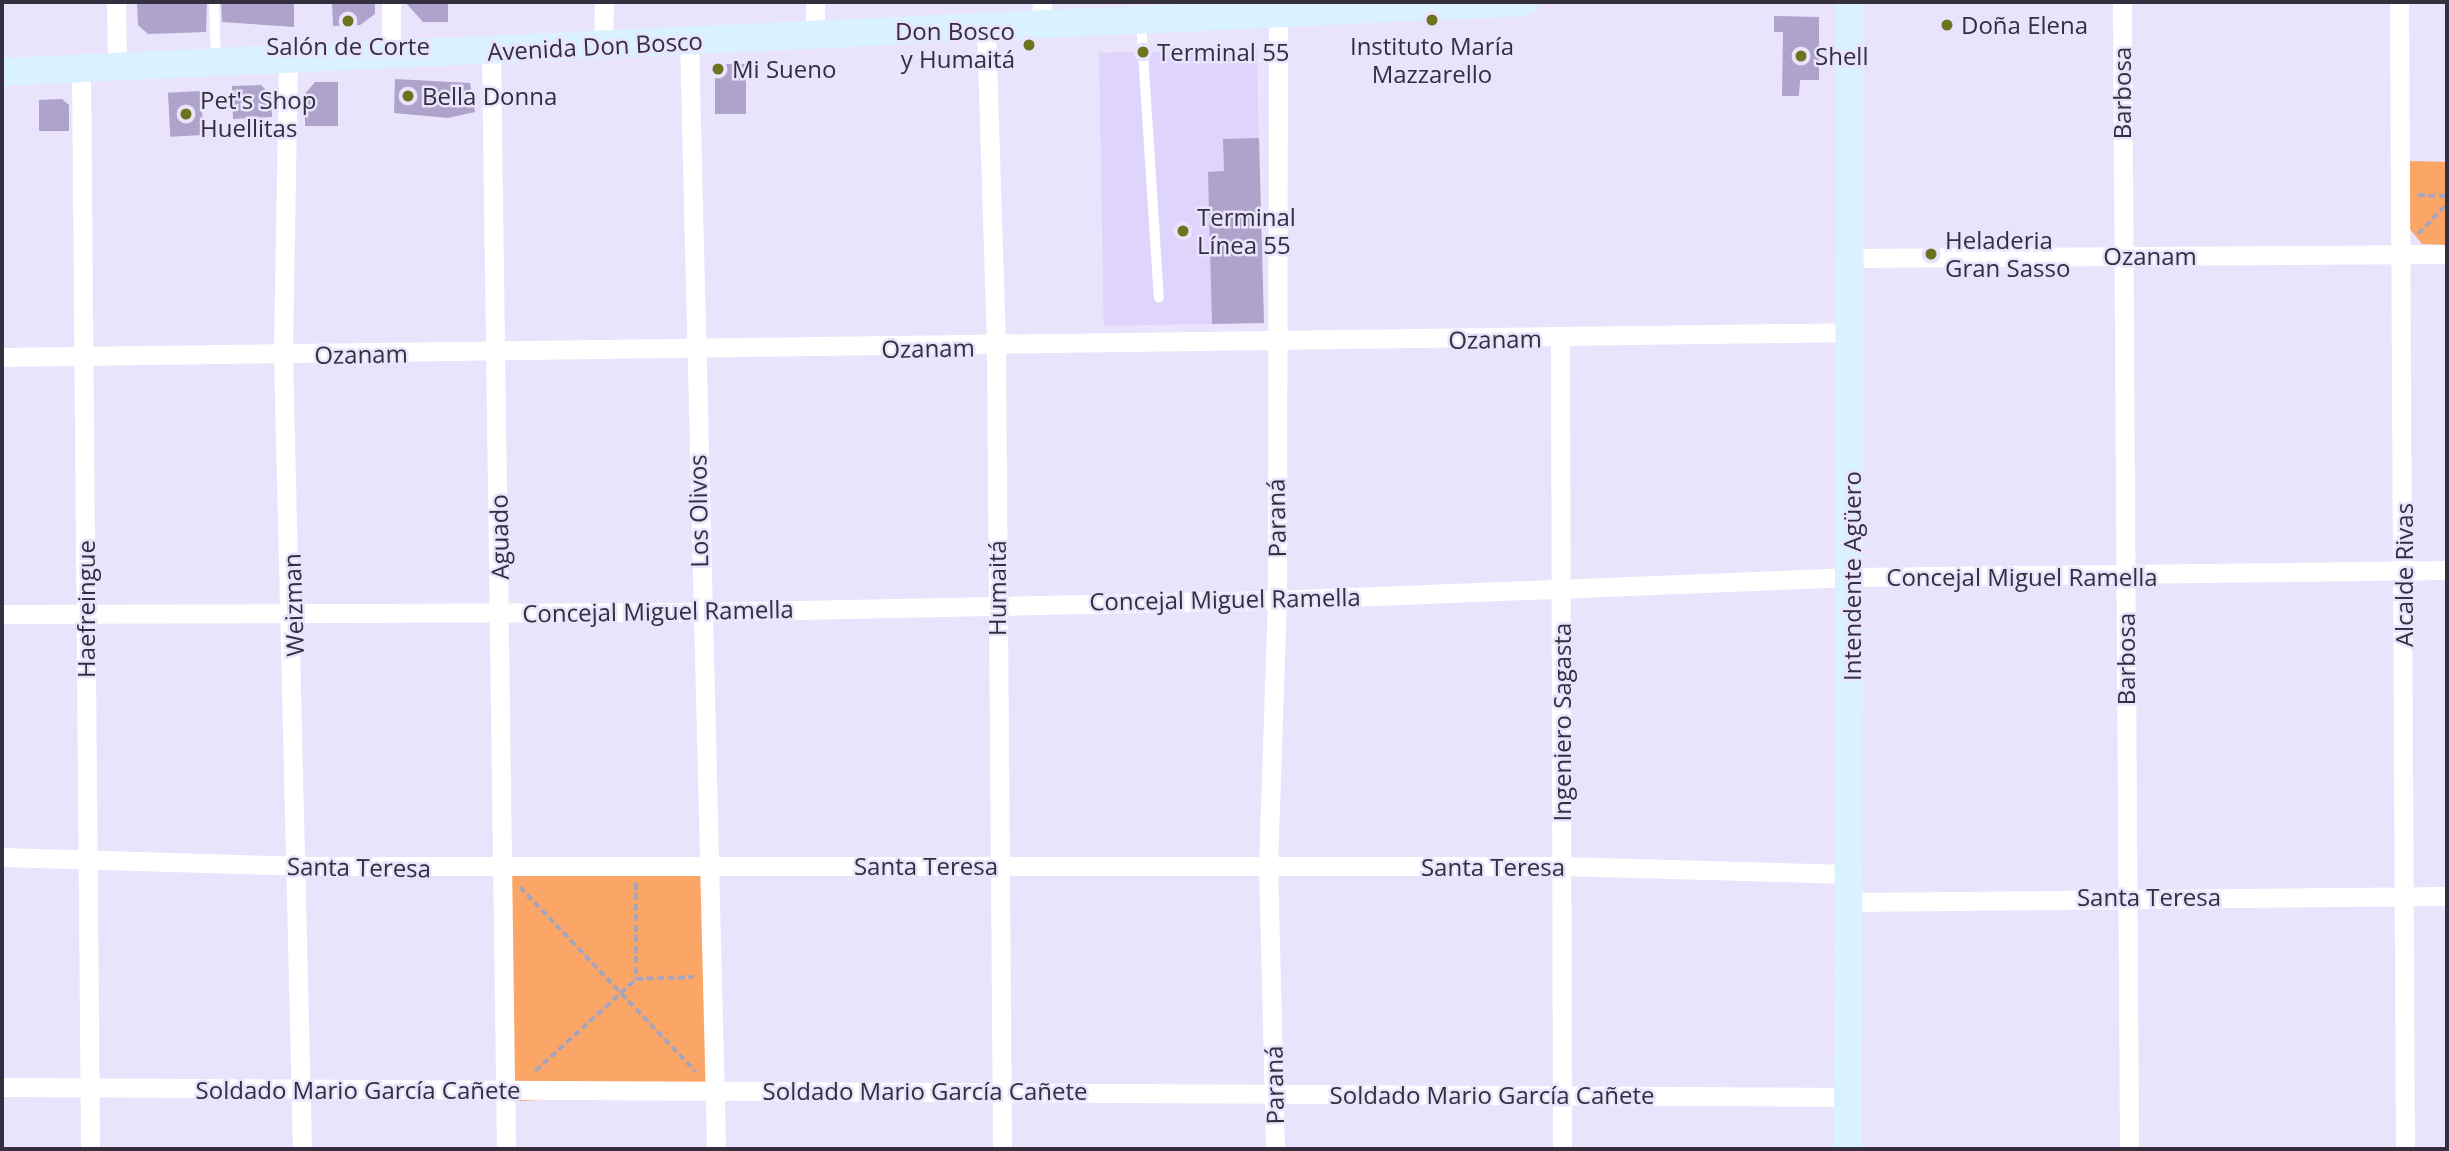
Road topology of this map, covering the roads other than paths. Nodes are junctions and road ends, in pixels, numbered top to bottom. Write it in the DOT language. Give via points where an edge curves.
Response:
graph roads {
  1 [pos="117,2"];
  2 [pos="214,2"];
  3 [pos="391,2"];
  4 [pos="604,2"];
  5 [pos="815,2"];
  6 [pos="1525,2"];
  7 [pos="1850,2"];
  8 [pos="2122,2"];
  9 [pos="2399,2"];
  10 [pos="1278,13"];
  11 [pos="1042,14"];
  12 [pos="1141,21"];
  13 [pos="986,27"];
  14 [pos="815,35"];
  15 [pos="689,41"];
  16 [pos="603,46"];
  17 [pos="491,51"];
  18 [pos="391,56"];
  19 [pos="288,61"];
  20 [pos="216,64"];
  21 [pos="117,68"];
  22 [pos="81,69"];
  23 [pos="2,72"];
  24 [pos="2402,253"];
  25 [pos="2447,254"];
  26 [pos="2123,257"];
  27 [pos="1852,258"];
  28 [pos="1159,297"];
  29 [pos="1853,332"];
  30 [pos="1560,338"];
  31 [pos="1273,344"];
  32 [pos="996,347"];
  33 [pos="495,352"];
  34 [pos="696,352"];
  35 [pos="284,355"];
  36 [pos="85,356"];
  37 [pos="2,357"];
  38 [pos="2404,570"];
  39 [pos="2447,570"];
  40 [pos="2125,577"];
  41 [pos="1852,578"];
  42 [pos="1563,586"];
  43 [pos="1276,600"];
  44 [pos="997,603"];
  45 [pos="294,610"];
  46 [pos="699,612"];
  47 [pos="86,613"];
  48 [pos="500,613"];
  49 [pos="2,614"];
  50 [pos="2,857"];
  51 [pos="86,862"];
  52 [pos="298,866"];
  53 [pos="704,866"];
  54 [pos="999,866"];
  55 [pos="1561,866"];
  56 [pos="503,868"];
  57 [pos="1268,868"];
  58 [pos="1851,874"];
  59 [pos="2407,896"];
  60 [pos="2447,896"];
  61 [pos="2127,897"];
  62 [pos="1852,902"];
  63 [pos="2,1087"];
  64 [pos="509,1089"];
  65 [pos="88,1090"];
  66 [pos="300,1090"];
  67 [pos="715,1091"];
  68 [pos="1001,1091"];
  69 [pos="1274,1094"];
  70 [pos="1561,1096"];
  71 [pos="1848,1097"];
  72 [pos="90,1149"];
  73 [pos="302,1149"];
  74 [pos="506,1149"];
  75 [pos="716,1149"];
  76 [pos="1002,1149"];
  77 [pos="1275,1149"];
  78 [pos="1562,1149"];
  79 [pos="1849,1149"];
  80 [pos="2129,1149"];
  81 [pos="2405,1149"];
  1 -- 21 [label="street"];
  2 -- 20 [label="lane"];
  3 -- 18 [label="street"];
  4 -- 16 [label="street"];
  5 -- 14 [label="street"];
  6 -- 10 [label="main road, Avenida Don Bosco"];
  7 -- 27 [label="main road, Intendente Agüero"];
  8 -- 26 [label="street, Barbosa"];
  9 -- 24 [label="street, Alcalde Rivas"];
  10 -- 12 [label="main road, Avenida Don Bosco"];
  10 -- 31 [label="street, Paraná"];
  11 -- 12 [label="main road, Avenida Don Bosco"];
  11 -- 13 [label="main road, Avenida Don Bosco"];
  12 -- 28 [label="lane"];
  13 -- 14 [label="main road, Avenida Don Bosco"];
  13 -- 32 [label="street, Humaitá"];
  14 -- 15 [label="main road, Avenida Don Bosco"];
  15 -- 16 [label="main road, Avenida Don Bosco"];
  15 -- 34 [label="street, Los Olivos"];
  16 -- 17 [label="main road, Avenida Don Bosco"];
  17 -- 18 [label="main road, Avenida Don Bosco"];
  17 -- 33 [label="street, Aguado"];
  18 -- 19 [label="main road, Avenida Don Bosco"];
  19 -- 20 [label="main road, Avenida Don Bosco"];
  19 -- 35 [label="street, Weizman"];
  20 -- 21 [label="main road, Avenida Don Bosco"];
  21 -- 22 [label="main road, Avenida Don Bosco"];
  22 -- 23 [label="main road, Avenida Don Bosco"];
  22 -- 36 [label="street, Haefreingue"];
  24 -- 25 [label="street, Ozanam"];
  24 -- 26 [label="street, Ozanam"];
  24 -- 38 [label="street, Alcalde Rivas"];
  26 -- 27 [label="street, Ozanam"];
  26 -- 40 [label="street, Barbosa"];
  27 -- 29 [label="main road, Intendente Agüero"];
  29 -- 30 [label="street, Ozanam"];
  29 -- 41 [label="main road, Intendente Agüero"];
  30 -- 31 [label="street, Ozanam"];
  30 -- 42 [label="street, Ingeniero Sagasta"];
  31 -- 32 [label="street, Ozanam"];
  31 -- 43 [label="street, Paraná"];
  32 -- 34 [label="street, Ozanam"];
  32 -- 44 [label="street, Humaitá"];
  33 -- 34 [label="street, Ozanam"];
  33 -- 35 [label="street, Ozanam"];
  33 -- 48 [label="street, Aguado"];
  34 -- 46 [label="street, Los Olivos"];
  35 -- 36 [label="street, Ozanam"];
  35 -- 45 [label="street, Weizman"];
  36 -- 37 [label="street, Ozanam"];
  36 -- 47 [label="street, Haefreingue"];
  38 -- 39 [label="street, Concejal Miguel Ramella"];
  38 -- 40 [label="street, Concejal Miguel Ramella"];
  38 -- 59 [label="street, Alcalde Rivas"];
  40 -- 41 [label="street, Concejal Miguel Ramella"];
  40 -- 61 [label="street, Barbosa"];
  41 -- 42 [label="street, Concejal Miguel Ramella"];
  41 -- 58 [label="main road, Intendente Agüero"];
  42 -- 43 [label="street, Concejal Miguel Ramella"];
  42 -- 55 [label="street, Ingeniero Sagasta"];
  43 -- 44 [label="street, Concejal Miguel Ramella"];
  43 -- 57 [label="street, Paraná"];
  44 -- 46 [label="street, Concejal Miguel Ramella"];
  44 -- 54 [label="street, Humaitá"];
  45 -- 47 [label="street, Concejal Miguel Ramella"];
  45 -- 48 [label="street, Concejal Miguel Ramella"];
  45 -- 52 [label="street, Weizman"];
  46 -- 48 [label="street, Concejal Miguel Ramella"];
  46 -- 53 [label="street, Los Olivos"];
  47 -- 49 [label="street, Concejal Miguel Ramella"];
  47 -- 51 [label="street, Haefreingue"];
  48 -- 56 [label="street, Aguado"];
  50 -- 51 [label="street, Santa Teresa"];
  51 -- 52 [label="street, Santa Teresa"];
  51 -- 65 [label="street, Haefreingue"];
  52 -- 56 [label="street, Santa Teresa"];
  52 -- 66 [label="street, Weizman"];
  53 -- 54 [label="street, Santa Teresa"];
  53 -- 56 [label="street, Santa Teresa"];
  53 -- 67 [label="street, Los Olivos"];
  54 -- 57 [label="street, Santa Teresa"];
  54 -- 68 [label="street, Humaitá"];
  55 -- 57 [label="street, Santa Teresa"];
  55 -- 58 [label="street, Santa Teresa"];
  55 -- 70 [label="street, Ingeniero Sagasta"];
  56 -- 64 [label="street, Aguado"];
  57 -- 69 [label="street, Paraná"];
  58 -- 62 [label="main road, Intendente Agüero"];
  59 -- 60 [label="street, Santa Teresa"];
  59 -- 61 [label="street, Santa Teresa"];
  59 -- 81 [label="street, Alcalde Rivas"];
  61 -- 62 [label="street, Santa Teresa"];
  61 -- 80 [label="street, Barbosa"];
  62 -- 71 [label="main road, Intendente Agüero"];
  63 -- 65 [label="street, Soldado Mario García Cañete"];
  64 -- 66 [label="street, Soldado Mario García Cañete"];
  64 -- 67 [label="street, Soldado Mario García Cañete"];
  64 -- 74 [label="street, Aguado"];
  65 -- 66 [label="street, Soldado Mario García Cañete"];
  65 -- 72 [label="street, Haefreingue"];
  66 -- 73 [label="street, Weizman"];
  67 -- 68 [label="street, Soldado Mario García Cañete"];
  67 -- 75 [label="street, Los Olivos"];
  68 -- 69 [label="street, Soldado Mario García Cañete"];
  68 -- 76 [label="street, Humaitá"];
  69 -- 70 [label="street, Soldado Mario García Cañete"];
  69 -- 77 [label="street, Paraná"];
  70 -- 71 [label="street, Soldado Mario García Cañete"];
  70 -- 78 [label="street, Ingeniero Sagasta"];
  71 -- 79 [label="main road, Intendente Agüero"];
}
